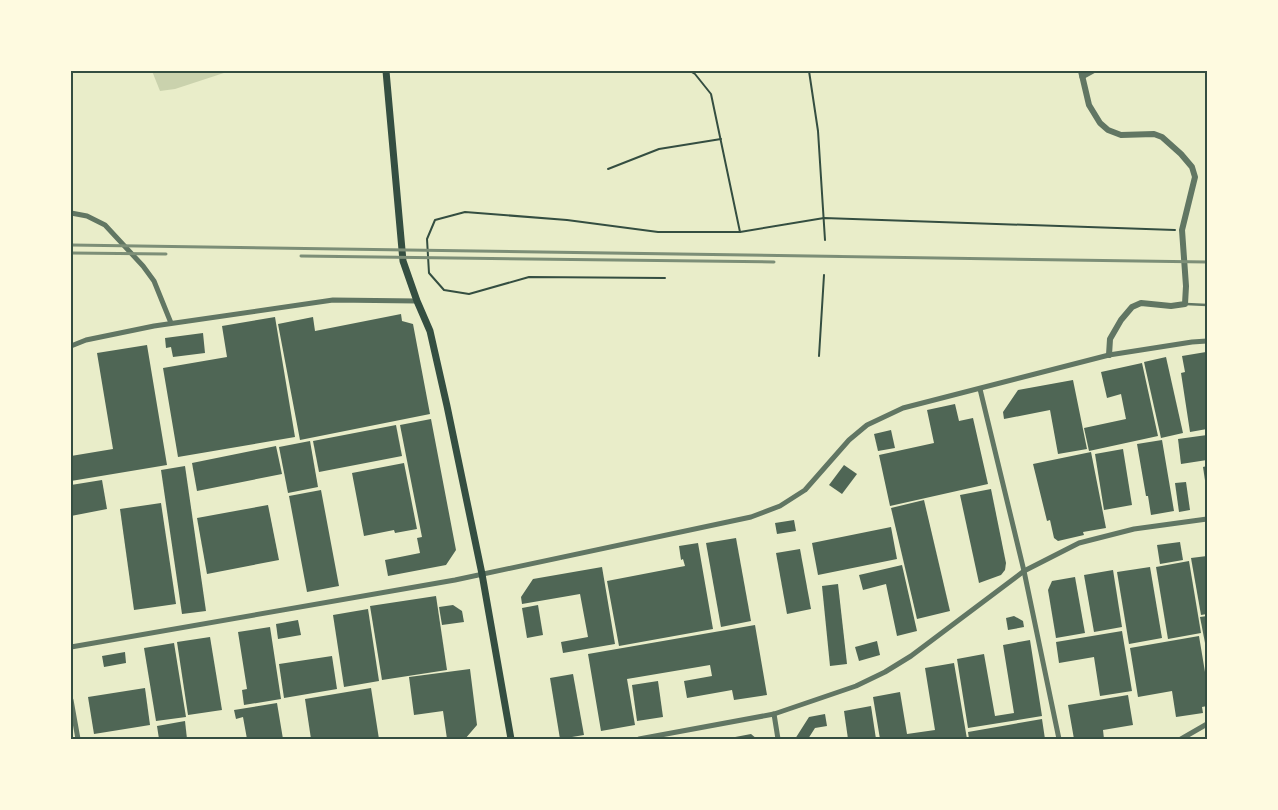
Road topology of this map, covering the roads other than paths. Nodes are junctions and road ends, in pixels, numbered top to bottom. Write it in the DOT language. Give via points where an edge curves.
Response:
graph roads {
  1 [pos="386,71"];
  2 [pos="1093,71"];
  3 [pos="1081,74"];
  4 [pos="71,213"];
  5 [pos="417,301"];
  6 [pos="1185,304"];
  7 [pos="1207,305"];
  8 [pos="171,323"];
  9 [pos="1207,341"];
  10 [pos="71,346"];
  11 [pos="1109,355"];
  12 [pos="980,389"];
  13 [pos="1207,519"];
  14 [pos="1024,571"];
  15 [pos="482,574"];
  16 [pos="71,647"];
  17 [pos="71,700"];
  18 [pos="774,714"];
  19 [pos="1207,724"];
  20 [pos="78,739"];
  21 [pos="511,739"];
  22 [pos="639,739"];
  23 [pos="778,739"];
  24 [pos="1059,739"];
  25 [pos="1181,739"];
  1 -- 5 [label="main road" via="403,261"];
  2 -- 3 [label="street"];
  3 -- 6 [label="street" via="1089,105 1108,130 1121,135 1154,134 1162,137 1192,167 1195,177 1182,230"];
  4 -- 8 [label="street" via="105,225 143,266 154,281"];
  5 -- 8 [label="street" via="333,300"];
  5 -- 15 [label="main road" via="430,331"];
  6 -- 7 [label="lane"];
  6 -- 11 [label="street" via="1141,303 1132,307 1110,340"];
  8 -- 10 [label="street"];
  9 -- 11 [label="street"];
  11 -- 12 [label="street"];
  12 -- 14 [label="street"];
  12 -- 15 [label="street" via="903,408 867,425 849,440 805,490 773,509 751,517"];
  13 -- 14 [label="street" via="1134,529 1079,543"];
  14 -- 18 [label="street" via="885,672 856,686"];
  14 -- 24 [label="street"];
  15 -- 16 [label="street"];
  15 -- 21 [label="main road"];
  17 -- 20 [label="street"];
  18 -- 22 [label="street"];
  18 -- 23 [label="street"];
  19 -- 25 [label="street"];
}
